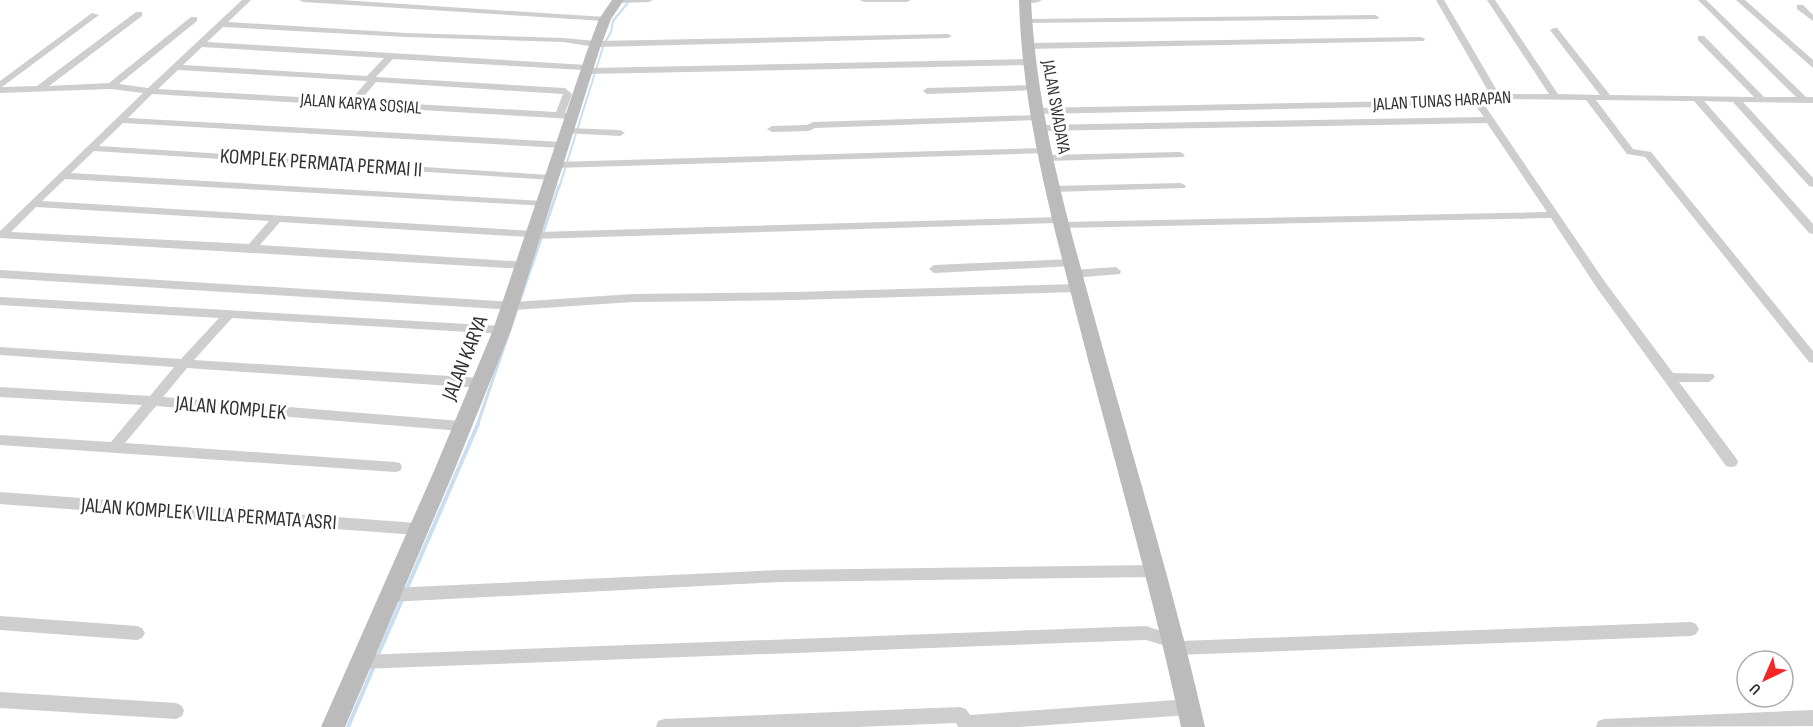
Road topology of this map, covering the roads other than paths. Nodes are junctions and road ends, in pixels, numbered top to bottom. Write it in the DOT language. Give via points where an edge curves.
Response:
graph roads {
  1 [pos="247,0"];
  2 [pos="303,0"];
  3 [pos="623,0"];
  4 [pos="649,0"];
  5 [pos="864,0"];
  6 [pos="907,0"];
  7 [pos="1025,0"];
  8 [pos="1038,0"];
  9 [pos="1440,0"];
  10 [pos="1491,0"];
  11 [pos="1701,0"];
  12 [pos="1740,0"];
  13 [pos="1800,7"];
  14 [pos="139,14"];
  15 [pos="96,15"];
  16 [pos="1375,17"];
  17 [pos="195,19"];
  18 [pos="605,19"];
  19 [pos="1813,19"];
  20 [pos="1025,21"];
  21 [pos="221,24"];
  22 [pos="1554,30"];
  23 [pos="405,35"];
  24 [pos="948,36"];
  25 [pos="1701,38"];
  26 [pos="1421,39"];
  27 [pos="200,44"];
  28 [pos="601,44"];
  29 [pos="1028,46"];
  30 [pos="389,56"];
  31 [pos="1029,62"];
  32 [pos="1813,66"];
  33 [pos="176,67"];
  34 [pos="591,71"];
  35 [pos="372,78"];
  36 [pos="0,85"];
  37 [pos="111,86"];
  38 [pos="40,88"];
  39 [pos="1033,88"];
  40 [pos="0,90"];
  41 [pos="150,91"];
  42 [pos="927,91"];
  43 [pos="1496,97"];
  44 [pos="1555,97"];
  45 [pos="1589,97"];
  46 [pos="1607,97"];
  47 [pos="1696,98"];
  48 [pos="1735,99"];
  49 [pos="1761,99"];
  50 [pos="1808,100"];
  51 [pos="354,102"];
  52 [pos="1478,102"];
  53 [pos="1037,119"];
  54 [pos="121,120"];
  55 [pos="1490,120"];
  56 [pos="568,129"];
  57 [pos="772,129"];
  58 [pos="620,132"];
  59 [pos="91,148"];
  60 [pos="1045,154"];
  61 [pos="1180,155"];
  62 [pos="559,168"];
  63 [pos="63,176"];
  64 [pos="1813,184"];
  65 [pos="1181,186"];
  66 [pos="1052,189"];
  67 [pos="33,204"];
  68 [pos="542,204"];
  69 [pos="1555,215"];
  70 [pos="278,218"];
  71 [pos="1059,222"];
  72 [pos="1813,231"];
  73 [pos="535,235"];
  74 [pos="252,248"];
  75 [pos="523,265"];
  76 [pos="934,269"];
  77 [pos="1116,271"];
  78 [pos="0,274"];
  79 [pos="1073,275"];
  80 [pos="0,301"];
  81 [pos="512,306"];
  82 [pos="228,315"];
  83 [pos="502,330"];
  84 [pos="0,351"];
  85 [pos="1813,358"];
  86 [pos="184,363"];
  87 [pos="1709,377"];
  88 [pos="1669,378"];
  89 [pos="481,383"];
  90 [pos="0,392"];
  91 [pos="153,401"];
  92 [pos="461,426"];
  93 [pos="0,440"];
  94 [pos="113,449"];
  95 [pos="1731,462"];
  96 [pos="395,466"];
  97 [pos="0,498"];
  98 [pos="417,529"];
  99 [pos="1155,571"];
  100 [pos="394,594"];
  101 [pos="0,623"];
  102 [pos="1691,629"];
  103 [pos="137,633"];
  104 [pos="1175,645"];
  105 [pos="370,662"];
  106 [pos="0,700"];
  107 [pos="176,711"];
  108 [pos="1191,717"];
  109 [pos="1813,717"];
  110 [pos="967,725"];
  111 [pos="333,727"];
  112 [pos="664,727"];
  113 [pos="1604,727"];
  1 -- 21 [label="street"];
  2 -- 18 [label="street"];
  3 -- 4 [label="street"];
  3 -- 18 [label="street, JALAN KARYA"];
  5 -- 6 [label="street"];
  7 -- 8 [label="street"];
  7 -- 20 [label="street, JALAN SWADAYA"];
  9 -- 43 [label="street"];
  10 -- 44 [label="street"];
  11 -- 50 [label="street"];
  12 -- 32 [label="street"];
  13 -- 19 [label="street"];
  14 -- 38 [label="street"];
  15 -- 36 [label="street"];
  16 -- 20 [label="street"];
  17 -- 37 [label="street"];
  18 -- 28 [label="street, JALAN KARYA"];
  20 -- 29 [label="street, JALAN SWADAYA"];
  21 -- 23 [label="street"];
  21 -- 27 [label="street"];
  22 -- 46 [label="street"];
  23 -- 28 [label="street"];
  23 -- 30 [label="street"];
  24 -- 28 [label="street"];
  25 -- 49 [label="street"];
  26 -- 29 [label="street"];
  27 -- 30 [label="street"];
  27 -- 33 [label="street"];
  28 -- 34 [label="street, JALAN KARYA"];
  29 -- 31 [label="street, JALAN SWADAYA"];
  30 -- 34 [label="street"];
  30 -- 35 [label="street"];
  31 -- 34 [label="street"];
  31 -- 39 [label="street, JALAN SWADAYA"];
  33 -- 35 [label="street"];
  33 -- 41 [label="street"];
  34 -- 56 [label="street, JALAN KARYA"];
  35 -- 51 [label="street"];
  35 -- 56 [label="street" via="565,91"];
  37 -- 38 [label="street, JALAN KARYA SOSIAL"];
  37 -- 41 [label="street, JALAN KARYA SOSIAL"];
  38 -- 40 [label="street, JALAN KARYA SOSIAL"];
  39 -- 42 [label="street"];
  39 -- 53 [label="street, JALAN SWADAYA"];
  41 -- 51 [label="street, JALAN KARYA SOSIAL"];
  41 -- 54 [label="street"];
  43 -- 44 [label="street, JALAN TUNAS HARAPAN"];
  43 -- 52 [label="street, JALAN TUNAS HARAPAN"];
  44 -- 45 [label="street, JALAN TUNAS HARAPAN"];
  45 -- 46 [label="street, JALAN TUNAS HARAPAN"];
  45 -- 85 [label="street" via="1630,152 1648,154"];
  46 -- 47 [label="street, JALAN TUNAS HARAPAN"];
  47 -- 48 [label="street, JALAN TUNAS HARAPAN"];
  47 -- 72 [label="street"];
  48 -- 49 [label="street, JALAN TUNAS HARAPAN"];
  48 -- 64 [label="street"];
  49 -- 50 [label="street, JALAN TUNAS HARAPAN"];
  51 -- 56 [label="street, JALAN KARYA SOSIAL"];
  52 -- 53 [label="street, JALAN TUNAS HARAPAN"];
  52 -- 55 [label="street"];
  53 -- 55 [label="street"];
  53 -- 57 [label="street" via="857,122"];
  53 -- 60 [label="street, JALAN SWADAYA"];
  54 -- 56 [label="street"];
  54 -- 59 [label="street"];
  55 -- 69 [label="street"];
  56 -- 58 [label="street"];
  56 -- 62 [label="street, JALAN KARYA"];
  59 -- 62 [label="street, KOMPLEK PERMATA PERMAI II"];
  59 -- 63 [label="street"];
  60 -- 61 [label="street, KOMPLEK PERMATA PERMAI II"];
  60 -- 62 [label="street, KOMPLEK PERMATA PERMAI II"];
  60 -- 66 [label="street, JALAN SWADAYA"];
  62 -- 68 [label="street, JALAN KARYA"];
  63 -- 67 [label="street"];
  63 -- 68 [label="street"];
  65 -- 66 [label="street"];
  66 -- 71 [label="street, JALAN SWADAYA"];
  67 -- 70 [label="street"];
  67 -- 74 [label="street" via="2,235"];
  68 -- 73 [label="street, JALAN KARYA"];
  69 -- 71 [label="street"];
  69 -- 88 [label="street"];
  70 -- 73 [label="street"];
  70 -- 74 [label="street"];
  71 -- 73 [label="street"];
  71 -- 79 [label="street, JALAN SWADAYA"];
  73 -- 75 [label="street, JALAN KARYA"];
  74 -- 75 [label="street"];
  75 -- 81 [label="street, JALAN KARYA"];
  76 -- 79 [label="street"];
  77 -- 79 [label="street"];
  78 -- 81 [label="street"];
  79 -- 81 [label="street" via="795,296 633,298"];
  79 -- 99 [label="street, JALAN SWADAYA"];
  80 -- 82 [label="street"];
  81 -- 83 [label="street, JALAN KARYA"];
  82 -- 83 [label="street"];
  82 -- 86 [label="street"];
  83 -- 89 [label="street, JALAN KARYA"];
  84 -- 86 [label="street"];
  86 -- 89 [label="street"];
  86 -- 91 [label="street"];
  87 -- 88 [label="street"];
  88 -- 95 [label="street"];
  89 -- 92 [label="street, JALAN KARYA"];
  90 -- 91 [label="street, JALAN KOMPLEK"];
  91 -- 92 [label="street, JALAN KOMPLEK"];
  91 -- 94 [label="street"];
  92 -- 98 [label="street, JALAN KARYA"];
  93 -- 94 [label="street"];
  94 -- 96 [label="street"];
  97 -- 98 [label="street, JALAN KOMPLEK VILLA PERMATA ASRI"];
  98 -- 100 [label="street, JALAN KARYA"];
  99 -- 100 [label="street" via="780,576"];
  99 -- 104 [label="street, JALAN SWADAYA"];
  100 -- 105 [label="street, JALAN KARYA"];
  101 -- 103 [label="street"];
  102 -- 104 [label="street"];
  104 -- 105 [label="street" via="1146,633"];
  104 -- 108 [label="street, JALAN SWADAYA"];
  105 -- 111 [label="street, JALAN KARYA"];
  106 -- 107 [label="street"];
  108 -- 110 [label="street"];
  109 -- 113 [label="street"];
  110 -- 112 [label="street" via="960,715"];
}
